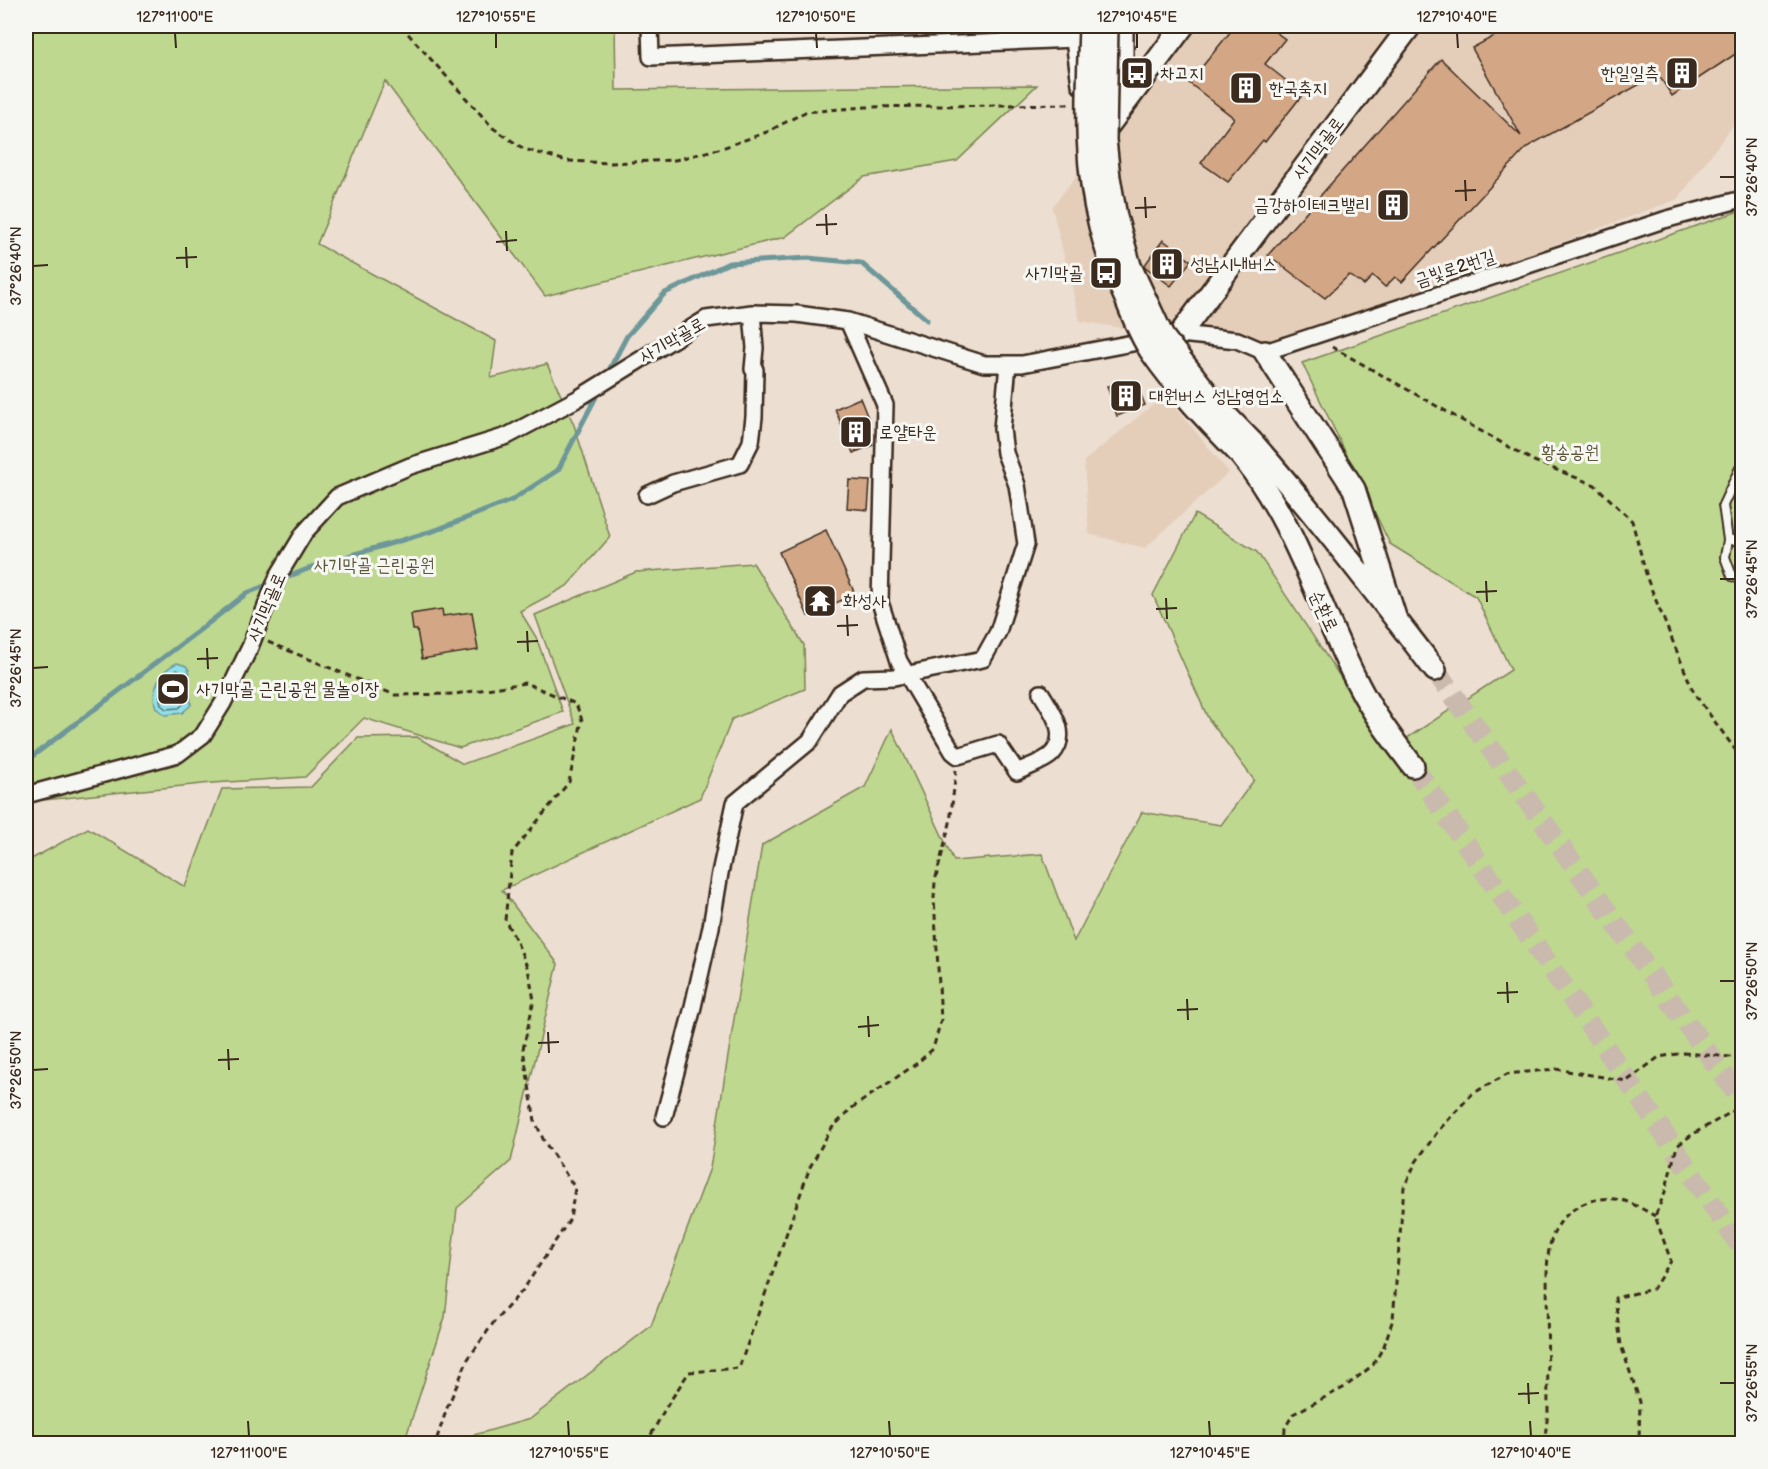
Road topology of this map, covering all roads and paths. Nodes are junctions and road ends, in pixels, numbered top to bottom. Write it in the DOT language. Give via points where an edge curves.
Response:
graph roads {
  1 [pos="401,26"];
  2 [pos="650,26"];
  3 [pos="1107,26"];
  4 [pos="1122,26"];
  5 [pos="1183,26"];
  6 [pos="1410,26"];
  7 [pos="1080,30"];
  8 [pos="1086,104"];
  9 [pos="1092,147"];
  10 [pos="1743,199"];
  11 [pos="752,313"];
  12 [pos="848,321"];
  13 [pos="1180,334"];
  14 [pos="1312,336"];
  15 [pos="1149,340"];
  16 [pos="1265,352"];
  17 [pos="1008,364"];
  18 [pos="1245,447"];
  19 [pos="1743,465"];
  20 [pos="647,495"];
  21 [pos="1728,540"];
  22 [pos="1743,540"];
  23 [pos="1743,580"];
  24 [pos="1396,620"];
  25 [pos="254,636"];
  26 [pos="1435,669"];
  27 [pos="901,676"];
  28 [pos="1041,693"];
  29 [pos="958,756"];
  30 [pos="1743,759"];
  31 [pos="1413,766"];
  32 [pos="26,795"];
  33 [pos="1743,1058"];
  34 [pos="1743,1106"];
  35 [pos="664,1118"];
  36 [pos="1655,1216"];
  37 [pos="435,1443"];
  38 [pos="646,1443"];
  39 [pos="1284,1443"];
  40 [pos="1544,1443"];
  41 [pos="1644,1443"];
  1 -- 8 [label="path" via="493,128 524,149 567,161 675,160 767,132 805,112 866,107"];
  2 -- 7 [label="street" via="651,57"];
  3 -- 18 [label="main road, bridge" via="1109,177 1130,266 1163,337"];
  4 -- 9 [label="main road" via="1122,68"];
  5 -- 9 [label="main road"];
  6 -- 13 [label="main road, 사기막골로"];
  7 -- 8 [label="main road"];
  7 -- 18 [label="main road, bridge" via="1090,159 1099,225 1109,256 1151,351 1202,414"];
  8 -- 9 [label="main road"];
  9 -- 15 [label="main road" via="1105,234"];
  10 -- 14 [label="street, 금빛로2번길" via="1664,220"];
  11 -- 12 [label="street, 사기막골로"];
  11 -- 20 [label="street" via="754,417 751,442 740,464 673,483"];
  11 -- 25 [label="street, 사기막골로" via="706,319 577,399 507,436 410,466 337,497 304,533 278,576"];
  12 -- 17 [label="street, 사기막골로" via="984,364"];
  12 -- 27 [label="street" via="885,405 880,602"];
  13 -- 15 [label="street, 사기막골로"];
  13 -- 16 [label="street" via="1237,340"];
  14 -- 16 [label="street, 금빛로2번길"];
  14 -- 30 [label="path" via="1534,461 1596,484 1632,521 1648,581 1694,693"];
  15 -- 17 [label="street, 사기막골로"];
  16 -- 24 [label="main road" via="1354,489"];
  17 -- 27 [label="street" via="1002,429 1005,453 1017,485 1026,544 998,632 983,659"];
  18 -- 24 [label="main road" via="1298,495"];
  18 -- 31 [label="main road, 순환로" via="1253,471 1276,508 1371,708"];
  19 -- 21 [label="lane" via="1723,505"];
  21 -- 22 [label="lane"];
  21 -- 23 [label="lane" via="1725,557 1732,576"];
  24 -- 26 [label="main road"];
  25 -- 32 [label="street, 사기막골로" via="204,735 178,754"];
  25 -- 37 [label="path" via="394,695 455,694 525,683 576,704 582,720 569,782 512,853 505,920 528,969 534,1000 523,1049 535,1121 574,1188 570,1219 523,1290 468,1359"];
  27 -- 29 [label="street"];
  27 -- 35 [label="street" via="863,678 840,693 810,741 735,803 711,927"];
  28 -- 29 [label="street" via="1061,729 1051,755 1017,772 998,744"];
  29 -- 38 [label="path" via="950,824 935,881 941,1020 933,1049 852,1108 831,1129 810,1167 739,1368 689,1372"];
  33 -- 39 [label="path" via="1676,1054 1659,1058 1627,1081 1556,1069 1507,1074 1472,1094 1427,1146 1404,1187 1393,1319 1384,1346 1373,1365 1345,1386 1293,1414 1285,1428"];
  34 -- 36 [label="path" via="1677,1146"];
  36 -- 40 [label="path" via="1619,1199 1596,1198 1577,1206 1554,1232 1547,1268 1548,1413"];
  36 -- 41 [label="path" via="1671,1262 1653,1289 1615,1298 1622,1345 1640,1402 1639,1439"];
}
